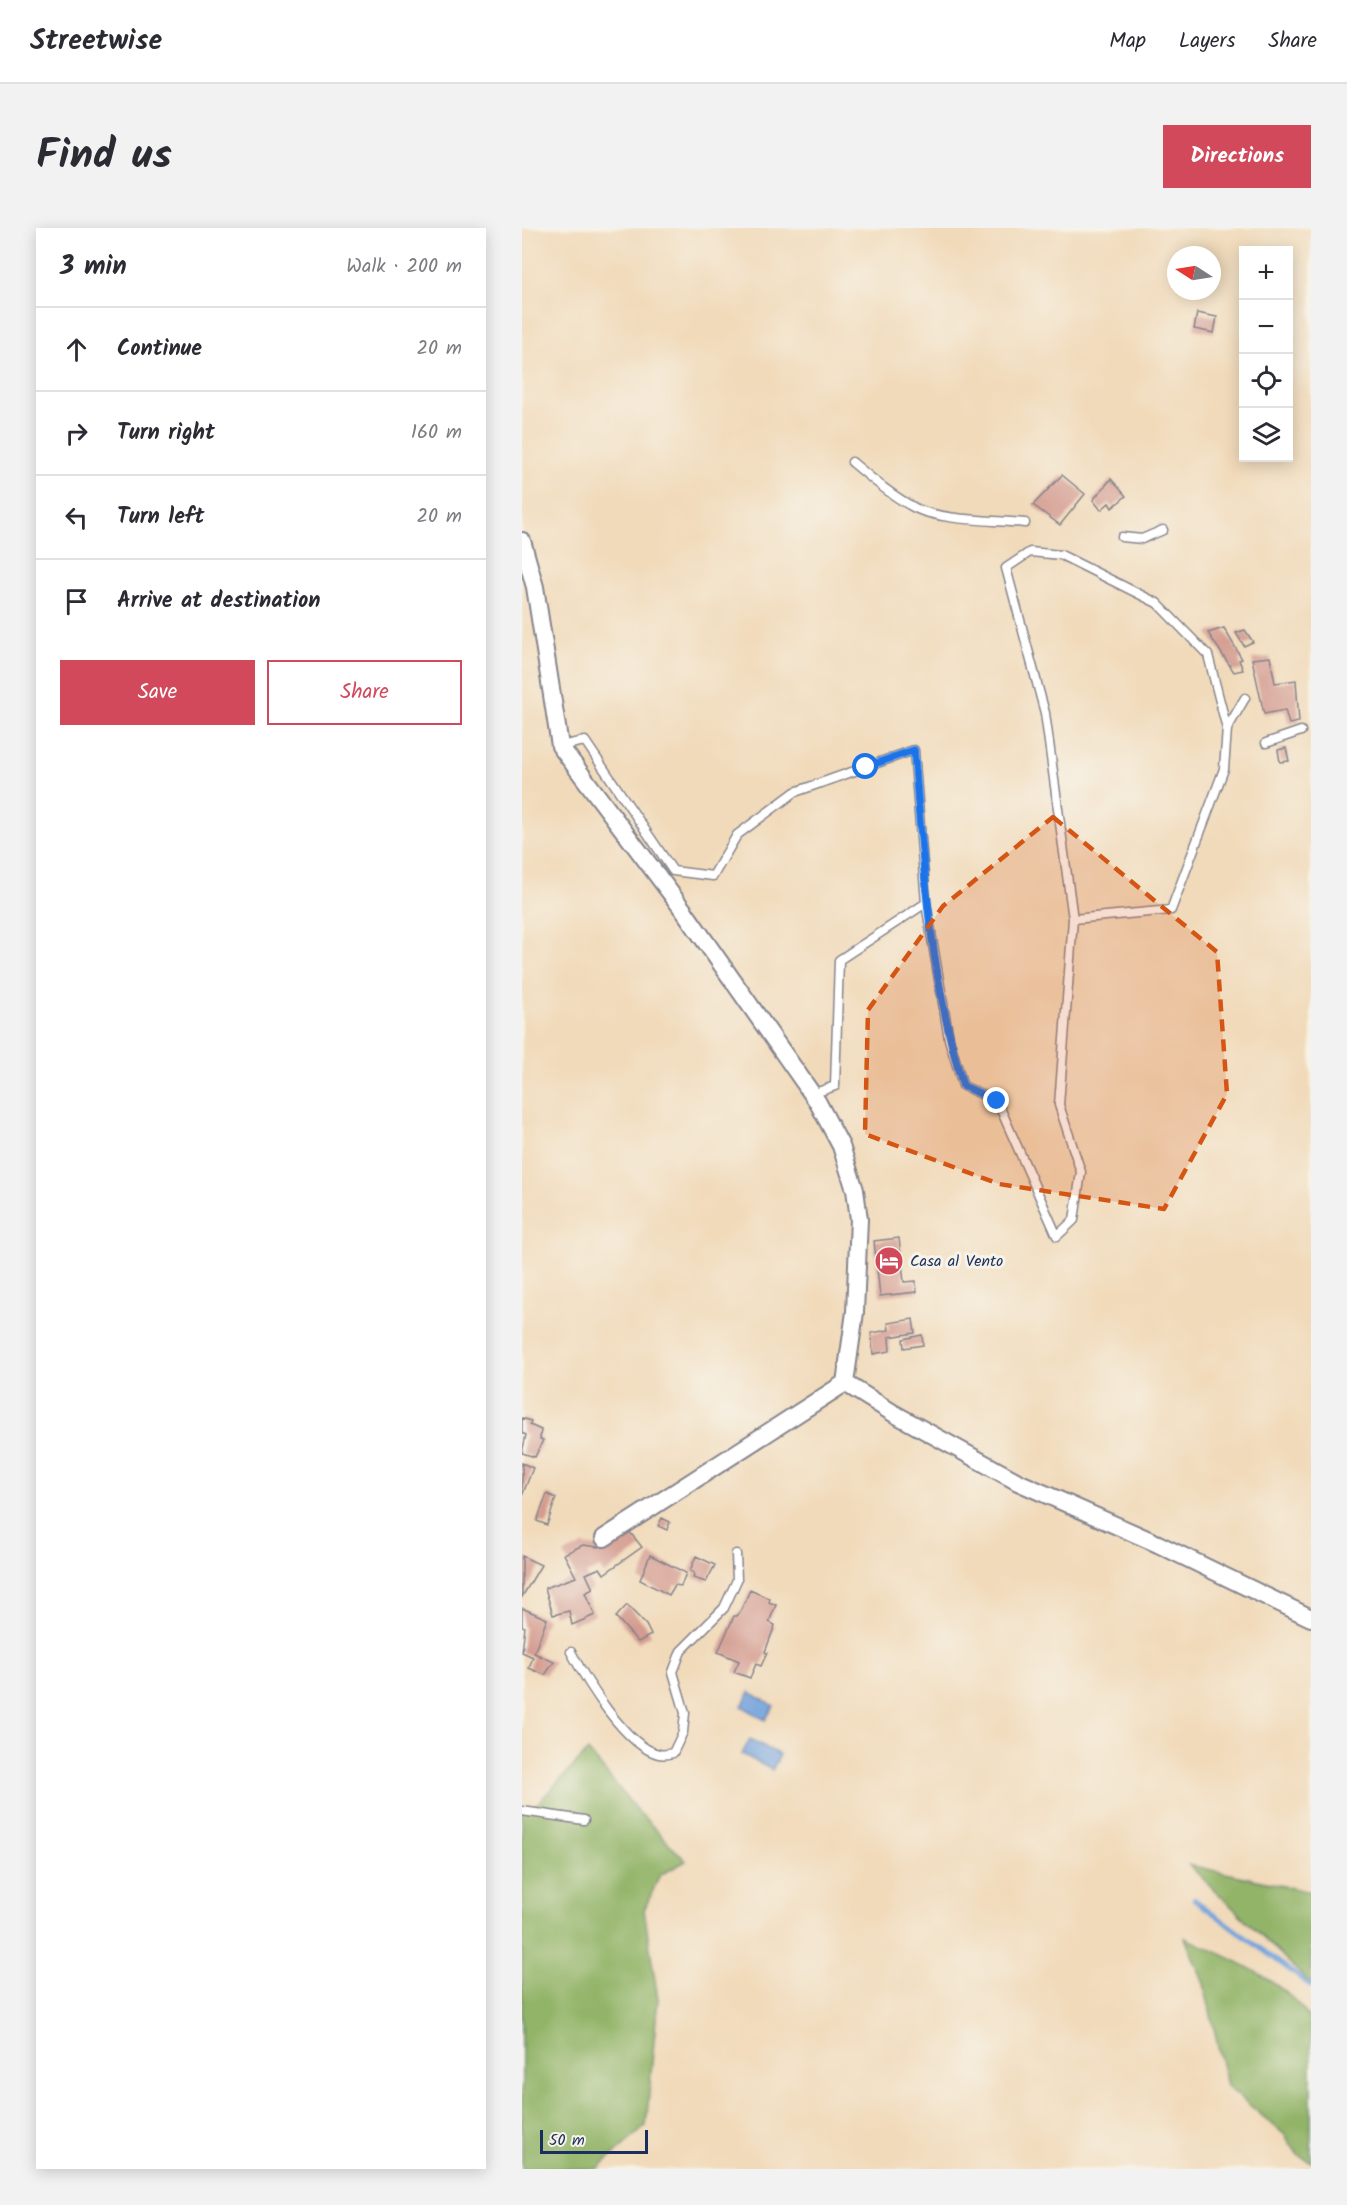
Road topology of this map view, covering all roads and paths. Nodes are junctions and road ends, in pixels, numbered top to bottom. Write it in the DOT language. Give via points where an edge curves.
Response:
graph roads {
  1 [pos="852,462"];
  2 [pos="1024,523"];
  3 [pos="1163,530"];
  4 [pos="1122,537"];
  5 [pos="522,541"];
  6 [pos="1245,698"];
  7 [pos="1227,729"];
  8 [pos="1301,730"];
  9 [pos="1266,743"];
  10 [pos="560,746"];
  11 [pos="926,903"];
  12 [pos="1073,919"];
  13 [pos="812,1094"];
  14 [pos="845,1383"];
  15 [pos="604,1538"];
  16 [pos="736,1554"];
  17 [pos="1311,1618"];
  18 [pos="571,1652"];
  19 [pos="522,1811"];
  20 [pos="584,1821"];
  1 -- 2 [label="lane" via="916,509"];
  3 -- 4 [label="lane" via="1142,539"];
  5 -- 10 [label="street" via="535,587"];
  6 -- 7 [label="lane"];
  7 -- 12 [label="lane" via="1224,769 1171,910"];
  7 -- 12 [label="lane" via="1208,656 1156,603 1061,555 1030,552 1006,568 1045,713"];
  8 -- 9 [label="lane"];
  10 -- 11 [label="lane" via="585,741 673,871 713,876 737,836 795,792 914,750"];
  10 -- 13 [label="street" via="684,910"];
  11 -- 12 [label="lane" via="949,1040 963,1086 997,1101 1057,1236 1074,1220 1081,1172 1059,1105"];
  11 -- 13 [label="lane" via="839,960 835,1086"];
  13 -- 14 [label="street" via="841,1146 855,1190 859,1220 855,1312"];
  14 -- 15 [label="street"];
  14 -- 17 [label="street" via="1018,1482"];
  16 -- 18 [label="lane" via="736,1580 724,1608 681,1651 673,1672 686,1713 683,1732 673,1753 659,1755 637,1743 593,1694"];
  19 -- 20 [label="lane"];
}
